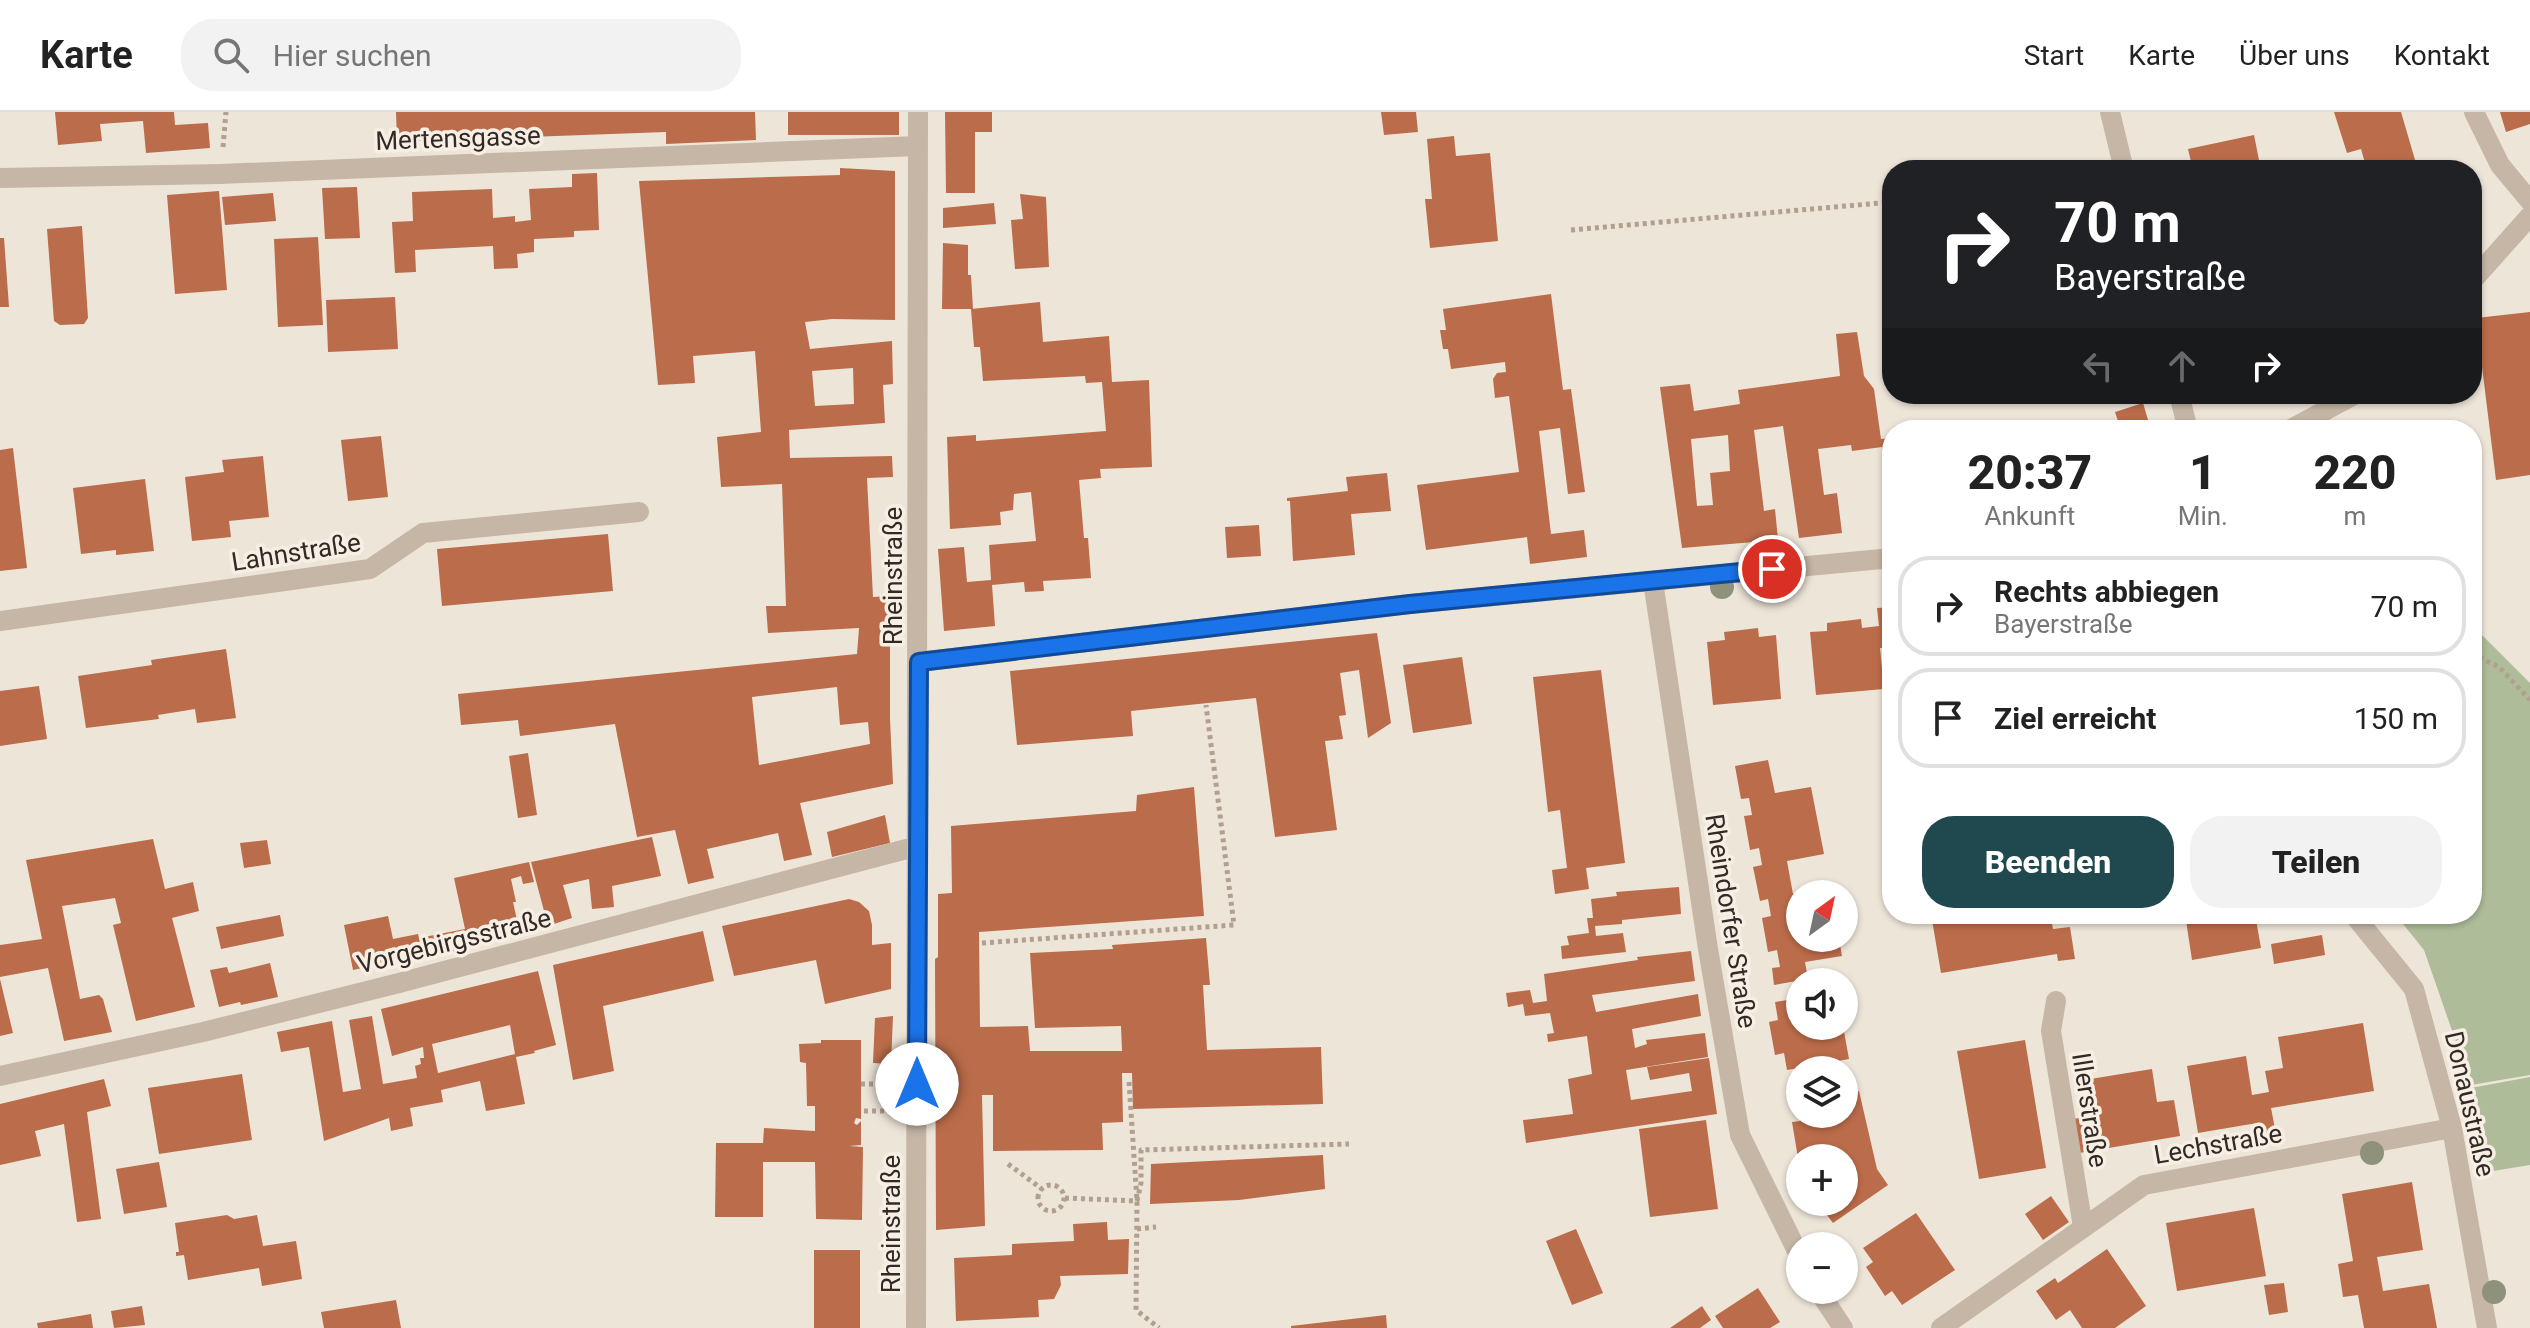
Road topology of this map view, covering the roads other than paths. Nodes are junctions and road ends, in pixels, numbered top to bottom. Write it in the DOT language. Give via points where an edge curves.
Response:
graph roads {
  1 [pos="918,112"];
  2 [pos="2110,112"];
  3 [pos="2474,112"];
  4 [pos="917,146"];
  5 [pos="2122,160"];
  6 [pos="0,178"];
  7 [pos="2530,201"];
  8 [pos="2530,216"];
  9 [pos="2482,270"];
  10 [pos="2337,404"];
  11 [pos="2308,420"];
  12 [pos="639,512"];
  13 [pos="1882,559"];
  14 [pos="1653,581"];
  15 [pos="0,621"];
  16 [pos="919,662"];
  17 [pos="918,846"];
  18 [pos="2361,924"];
  19 [pos="2056,1001"];
  20 [pos="0,1076"];
  21 [pos="2452,1128"];
  22 [pos="2083,1227"];
  23 [pos="1788,1232"];
  24 [pos="1827,1304"];
  25 [pos="916,1328"];
  26 [pos="1843,1328"];
  27 [pos="1941,1328"];
  28 [pos="2487,1328"];
  1 -- 4 [label="street, Rheinstraße"];
  2 -- 5 [label="street"];
  3 -- 7 [label="street" via="2500,165"];
  4 -- 6 [label="street, Mertensgasse"];
  4 -- 16 [label="street, Rheinstraße"];
  8 -- 9 [label="street"];
  10 -- 11 [label="street"];
  12 -- 15 [label="street, Lahnstraße" via="423,533 370,569"];
  13 -- 14 [label="street"];
  14 -- 16 [label="street"];
  14 -- 23 [label="street, Rheindorfer Straße" via="1740,1135"];
  16 -- 17 [label="street, Rheinstraße"];
  17 -- 20 [label="street, Vorgebirgsstraße" via="399,983"];
  17 -- 25 [label="street, Rheinstraße"];
  18 -- 21 [label="street, Donaustraße" via="2414,989"];
  19 -- 22 [label="street, Illerstraße" via="2051,1031"];
  21 -- 22 [label="street, Lechstraße" via="2144,1185"];
  21 -- 28 [label="street, Donaustraße"];
  22 -- 27 [label="street, Lechstraße"];
  24 -- 26 [label="street"];
}
